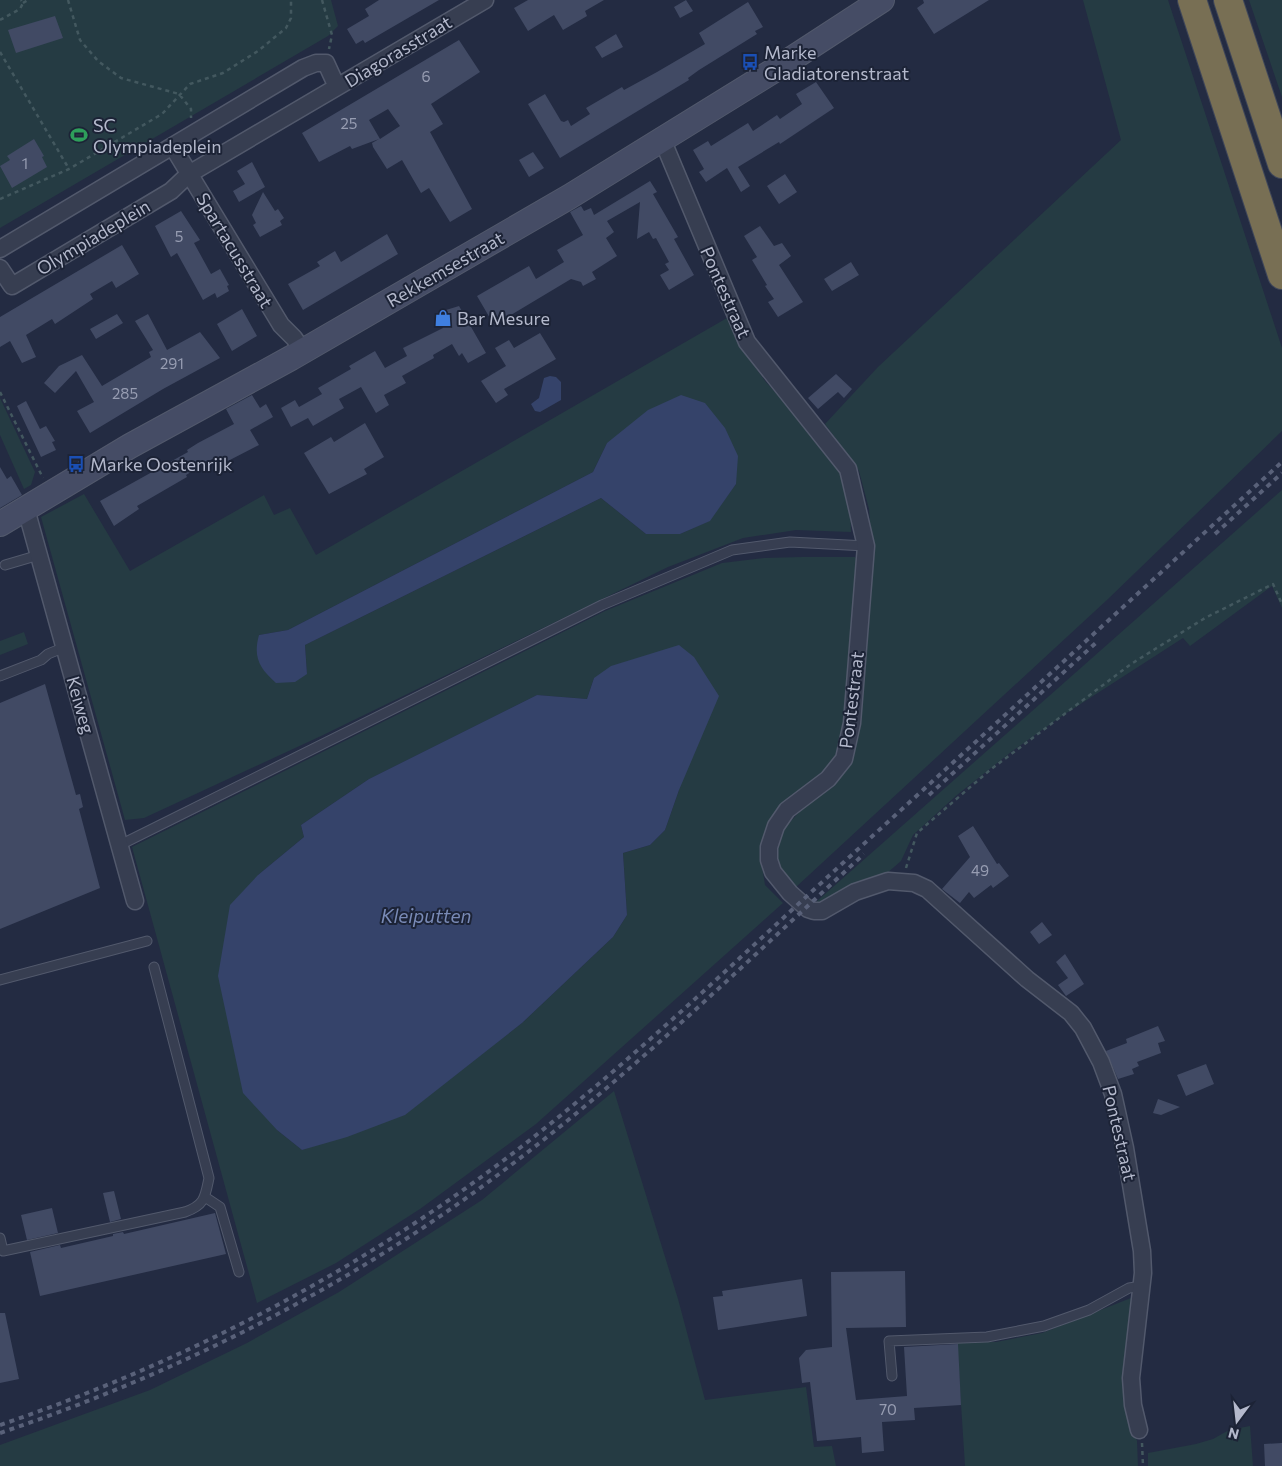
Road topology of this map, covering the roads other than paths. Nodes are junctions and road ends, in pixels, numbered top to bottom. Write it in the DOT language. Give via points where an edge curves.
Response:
graph roads {
  1 [pos="485,0"];
  2 [pos="882,0"];
  3 [pos="1192,0"];
  4 [pos="1228,0"];
  5 [pos="338,87"];
  6 [pos="662,139"];
  7 [pos="172,147"];
  8 [pos="1282,164"];
  9 [pos="190,174"];
  10 [pos="0,249"];
  11 [pos="0,268"];
  12 [pos="1282,275"];
  13 [pos="297,355"];
  14 [pos="26,509"];
  15 [pos="0,524"];
  16 [pos="866,546"];
  17 [pos="39,555"];
  18 [pos="5,565"];
  19 [pos="64,647"];
  20 [pos="0,676"];
  21 [pos="120,845"];
  22 [pos="135,901"];
  23 [pos="146,941"];
  24 [pos="154,967"];
  25 [pos="0,980"];
  26 [pos="205,1198"];
  27 [pos="0,1238"];
  28 [pos="239,1272"];
  29 [pos="1142,1286"];
  30 [pos="892,1376"];
  31 [pos="1139,1430"];
  1 -- 5 [label="street, Diagorasstraat"];
  2 -- 6 [label="street, Rekkemsestraat"];
  3 -- 12 [label="highway"];
  4 -- 8 [label="highway"];
  5 -- 7 [label="street, Olympiadeplein" via="326,63 316,62"];
  5 -- 9 [label="street, Olympiadeplein"];
  6 -- 13 [label="street, Rekkemsestraat" via="569,197"];
  6 -- 16 [label="street, Pontestraat" via="747,342 848,468"];
  7 -- 9 [label="street"];
  7 -- 10 [label="street, Olympiadeplein"];
  9 -- 11 [label="street, Olympiadeplein" via="171,191 12,286"];
  9 -- 13 [label="street, Spartacusstraat" via="281,325 284,343"];
  13 -- 14 [label="street, Rekkemsestraat"];
  14 -- 15 [label="street, Rekkemsestraat"];
  14 -- 17 [label="street, Keiweg"];
  16 -- 21 [label="lane" via="790,542 732,550 671,574 593,609"];
  16 -- 29 [label="street, Pontestraat" via="852,723 844,759 828,778 787,810 776,826 769,847 773,872 806,908 822,912 866,886 888,880 914,883 927,890 1027,979 1071,1013 1083,1028 1100,1062 1115,1102 1140,1229"];
  17 -- 18 [label="lane"];
  17 -- 19 [label="street, Keiweg"];
  19 -- 20 [label="lane"];
  19 -- 21 [label="street, Keiweg"];
  21 -- 22 [label="street, Keiweg"];
  23 -- 25 [label="lane"];
  24 -- 26 [label="lane" via="209,1178"];
  26 -- 27 [label="lane" via="198,1208 185,1212 3,1251"];
  26 -- 28 [label="lane" via="220,1207"];
  29 -- 30 [label="lane" via="1129,1288 1089,1310 1044,1326 987,1337 889,1341"];
  29 -- 31 [label="street, Pontestraat" via="1132,1378 1133,1405"];
}
